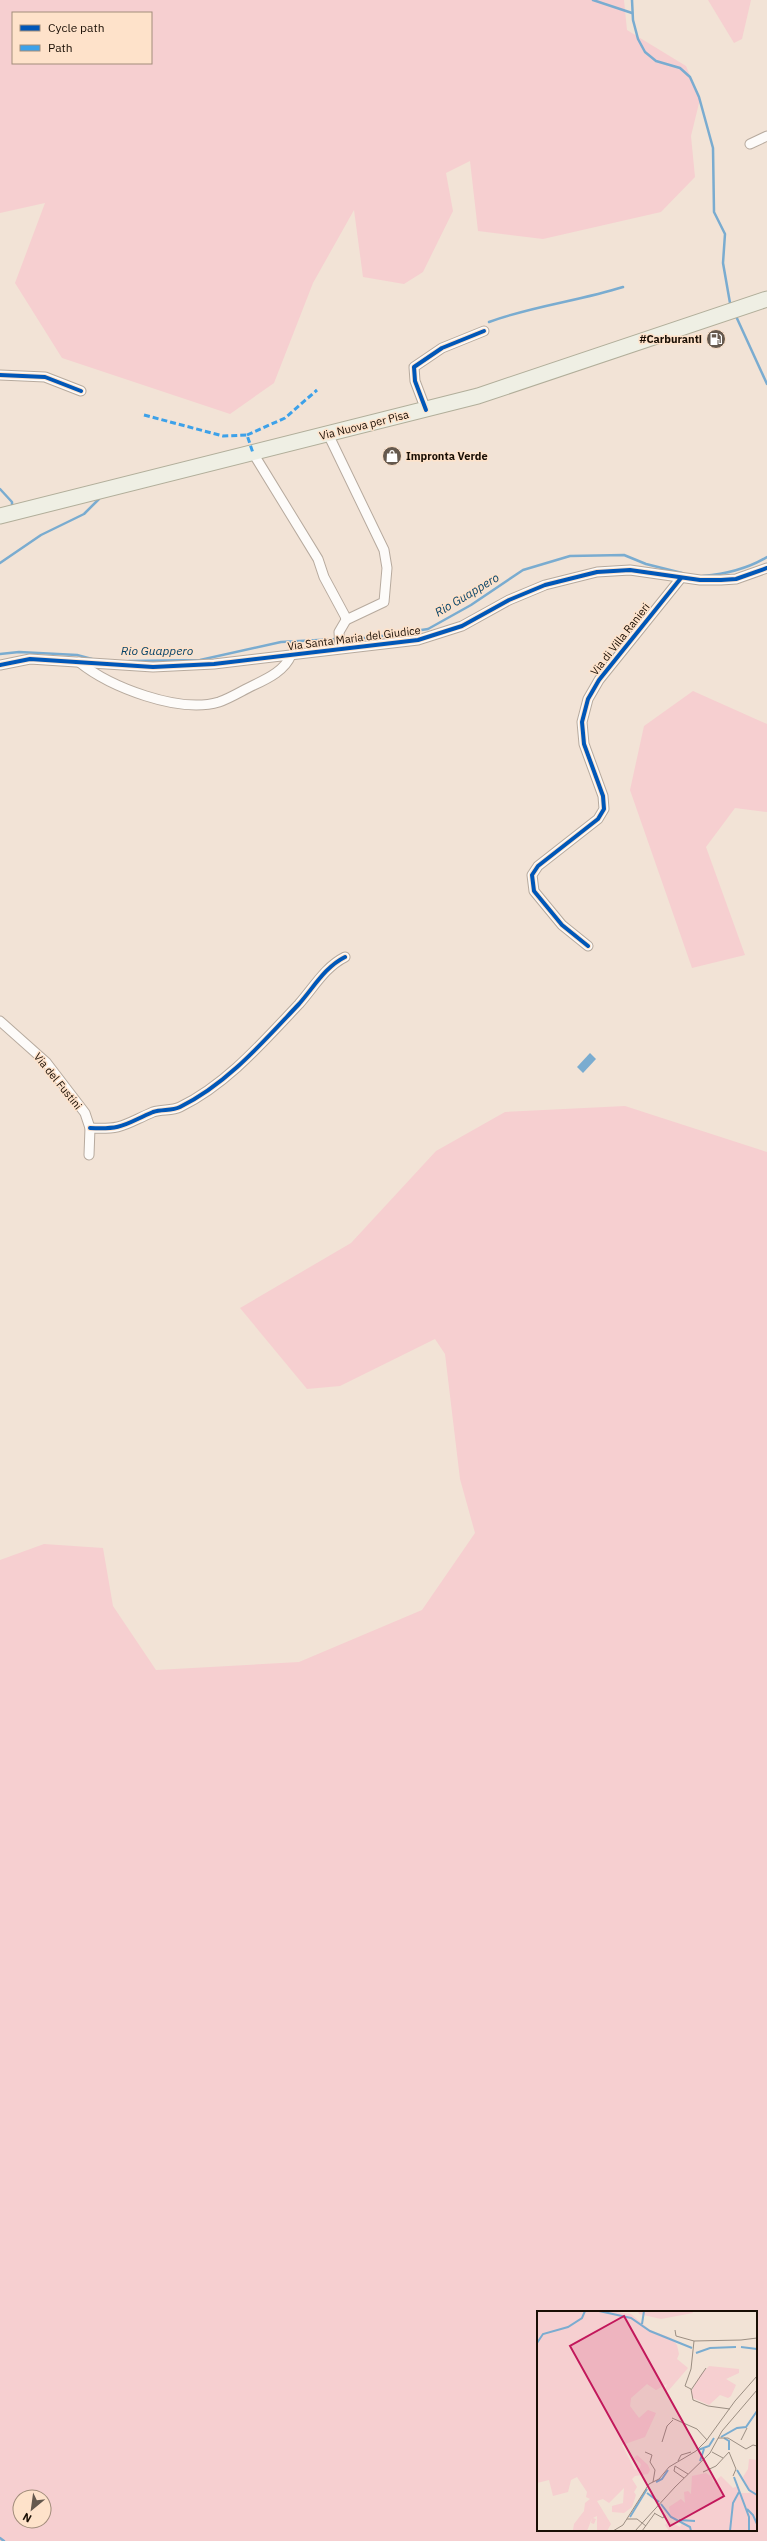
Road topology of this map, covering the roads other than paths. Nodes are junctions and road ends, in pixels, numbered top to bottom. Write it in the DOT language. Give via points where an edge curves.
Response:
graph roads {
  1 [pos="767,136"];
  2 [pos="750,144"];
  3 [pos="767,299"];
  4 [pos="484,331"];
  5 [pos="0,376"];
  6 [pos="81,391"];
  7 [pos="426,410"];
  8 [pos="328,434"];
  9 [pos="253,453"];
  10 [pos="0,516"];
  11 [pos="767,568"];
  12 [pos="681,578"];
  13 [pos="346,620"];
  14 [pos="340,647"];
  15 [pos="291,655"];
  16 [pos="79,662"];
  17 [pos="0,665"];
  18 [pos="588,946"];
  19 [pos="345,957"];
  20 [pos="0,1021"];
  21 [pos="90,1128"];
  22 [pos="89,1154"];
  1 -- 2 [label="street"];
  3 -- 7 [label="main road, Via Nuova per Pisa" via="521,382"];
  4 -- 7 [label="street" via="442,348 414,367 414,381"];
  5 -- 6 [label="street" via="45,377"];
  7 -- 8 [label="main road, Via Nuova per Pisa"];
  8 -- 9 [label="main road, Via Nuova per Pisa"];
  8 -- 13 [label="street" via="384,550 387,568 384,602"];
  9 -- 10 [label="main road, Via Nuova per Pisa"];
  9 -- 13 [label="street" via="318,559"];
  11 -- 12 [label="street, Via Santa Maria del Giudice" via="736,579"];
  12 -- 14 [label="street, Via Santa Maria del Giudice" via="630,570 597,572 545,585 437,636"];
  12 -- 18 [label="street, Via di Villa Ranieri" via="599,680 588,699 582,722 584,744 603,796 604,809 598,819 538,866 532,875 534,891 562,925"];
  13 -- 14 [label="street" via="339,632"];
  14 -- 15 [label="street, Via Santa Maria del Giudice"];
  15 -- 16 [label="street, Via Santa Maria del Giudice" via="214,664 153,667"];
  15 -- 16 [label="street" via="287,664 273,674 218,702 183,704 167,702 112,684"];
  16 -- 17 [label="street, Via Santa Maria del Giudice" via="30,659"];
  19 -- 21 [label="street" via="333,963 303,1000 253,1052 201,1094 179,1108 153,1112 122,1128"];
  20 -- 21 [label="street, Via del Fustini" via="46,1062 85,1113"];
  21 -- 22 [label="street, Via del Fustini"];
}
